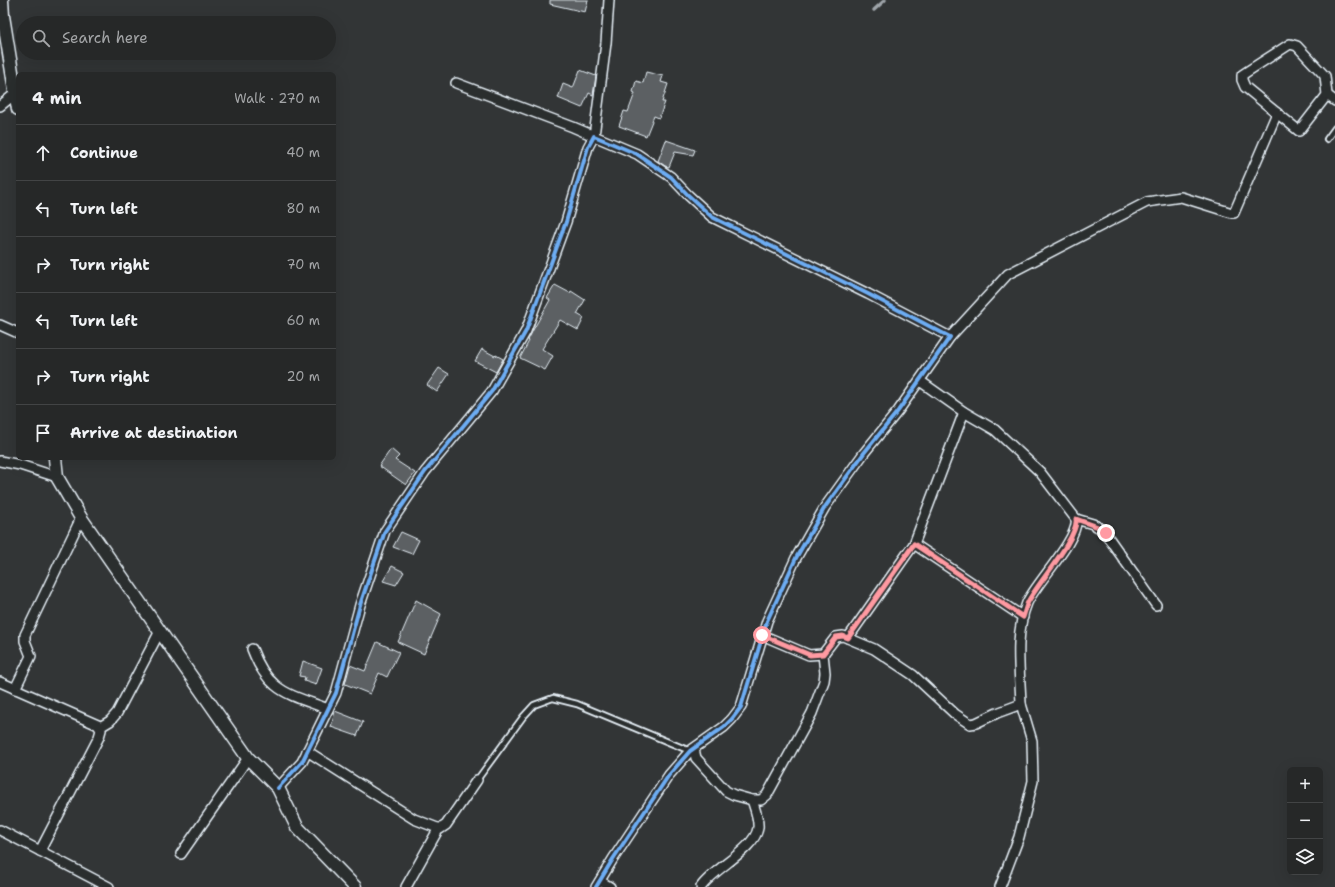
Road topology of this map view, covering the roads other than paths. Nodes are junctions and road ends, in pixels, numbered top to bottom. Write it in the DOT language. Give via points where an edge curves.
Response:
graph roads {
  1 [pos="2,0"];
  2 [pos="609,0"];
  3 [pos="456,84"];
  4 [pos="16,93"];
  5 [pos="1327,95"];
  6 [pos="1335,101"];
  7 [pos="0,106"];
  8 [pos="1277,113"];
  9 [pos="1335,128"];
  10 [pos="594,136"];
  11 [pos="1327,139"];
  12 [pos="0,325"];
  13 [pos="16,332"];
  14 [pos="950,337"];
  15 [pos="920,381"];
  16 [pos="964,412"];
  17 [pos="55,460"];
  18 [pos="0,461"];
  19 [pos="57,477"];
  20 [pos="81,518"];
  21 [pos="1076,519"];
  22 [pos="914,544"];
  23 [pos="1156,605"];
  24 [pos="1023,617"];
  25 [pos="160,631"];
  26 [pos="762,635"];
  27 [pos="848,638"];
  28 [pos="252,649"];
  29 [pos="823,654"];
  30 [pos="0,682"];
  31 [pos="15,688"];
  32 [pos="1021,704"];
  33 [pos="328,709"];
  34 [pos="100,727"];
  35 [pos="692,750"];
  36 [pos="307,751"];
  37 [pos="248,758"];
  38 [pos="477,780"];
  39 [pos="278,788"];
  40 [pos="752,800"];
  41 [pos="438,828"];
  42 [pos="0,830"];
  43 [pos="40,851"];
  44 [pos="181,854"];
  45 [pos="598,884"];
  46 [pos="109,887"];
  47 [pos="355,887"];
  48 [pos="406,887"];
  49 [pos="610,887"];
  50 [pos="701,887"];
  51 [pos="1000,887"];
  1 -- 4 [label="street"];
  2 -- 10 [label="street"];
  3 -- 10 [label="street"];
  4 -- 7 [label="street"];
  5 -- 6 [label="street"];
  5 -- 8 [label="street" via="1298,131"];
  5 -- 8 [label="street" via="1325,76 1297,46 1290,44 1242,75 1246,87"];
  8 -- 14 [label="street" via="1234,213 1181,196 1147,202 1008,274"];
  9 -- 11 [label="lane"];
  10 -- 14 [label="street" via="637,154 671,176 712,217"];
  10 -- 33 [label="street" via="588,147 566,222 526,330 492,391 425,472 385,531 360,605 336,693"];
  12 -- 13 [label="street"];
  14 -- 15 [label="street"];
  15 -- 16 [label="street"];
  15 -- 26 [label="street" via="824,507 796,558"];
  16 -- 21 [label="street" via="995,430 1040,472"];
  16 -- 22 [label="street"];
  17 -- 19 [label="street"];
  18 -- 19 [label="street"];
  19 -- 20 [label="street"];
  20 -- 25 [label="street"];
  20 -- 31 [label="street" via="25,636 31,656"];
  21 -- 23 [label="street" via="1103,530"];
  21 -- 24 [label="street" via="1071,537 1028,603"];
  22 -- 24 [label="street"];
  22 -- 27 [label="street"];
  24 -- 32 [label="street" via="1019,632"];
  25 -- 34 [label="street" via="117,713"];
  25 -- 37 [label="street"];
  26 -- 29 [label="street" via="810,655"];
  26 -- 35 [label="street" via="740,707 724,727"];
  27 -- 29 [label="street" via="836,637"];
  27 -- 32 [label="street" via="874,649 913,675 955,714 970,724"];
  28 -- 33 [label="street" via="258,664 275,685 294,696"];
  29 -- 40 [label="street" via="824,680 810,717 767,795 761,800"];
  30 -- 31 [label="street"];
  31 -- 34 [label="street"];
  32 -- 51 [label="street" via="1032,741 1033,781 1019,837"];
  33 -- 36 [label="street"];
  34 -- 43 [label="street" via="99,737"];
  35 -- 38 [label="lane" via="577,704 553,698 534,705"];
  35 -- 40 [label="street" via="696,758 726,791"];
  35 -- 45 [label="street" via="668,775"];
  36 -- 39 [label="street" via="302,762"];
  36 -- 41 [label="street" via="414,819"];
  37 -- 39 [label="street"];
  37 -- 44 [label="street"];
  38 -- 41 [label="street" via="446,825"];
  39 -- 47 [label="street" via="297,827"];
  40 -- 50 [label="street" via="758,822 757,834"];
  41 -- 48 [label="street"];
  42 -- 43 [label="street"];
  43 -- 46 [label="street"];
  45 -- 49 [label="street"];
}
